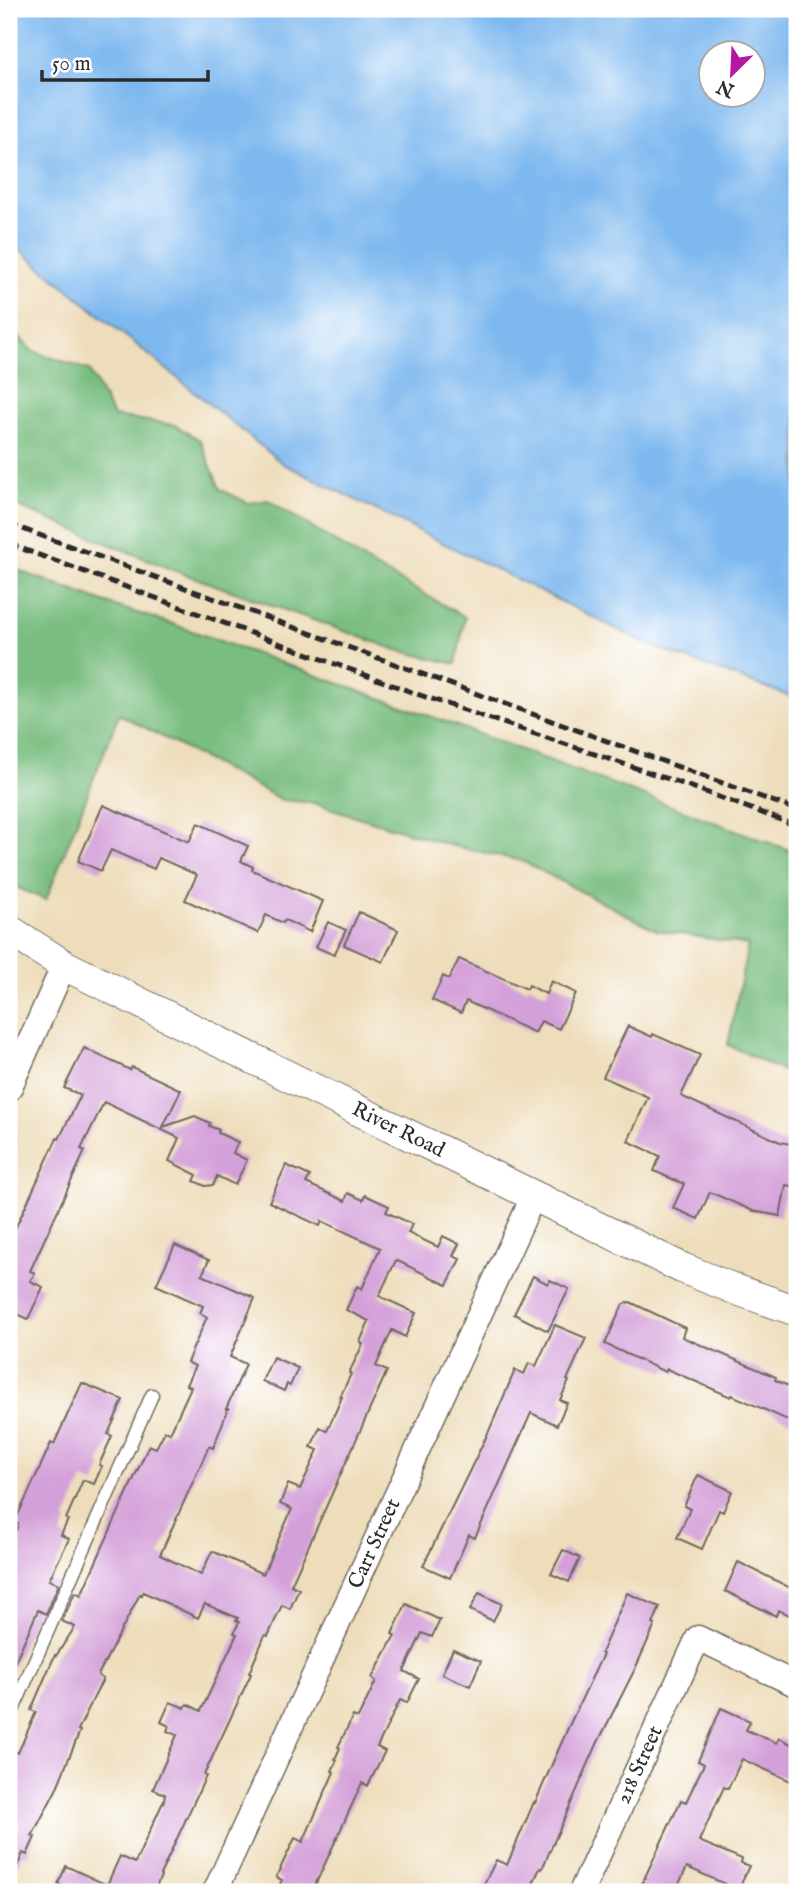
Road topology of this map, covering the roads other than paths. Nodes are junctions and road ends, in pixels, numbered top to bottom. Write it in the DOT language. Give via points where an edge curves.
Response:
graph roads {
  1 [pos="9,930"];
  2 [pos="64,965"];
  3 [pos="9,1089"];
  4 [pos="534,1195"];
  5 [pos="797,1311"];
  6 [pos="152,1395"];
  7 [pos="797,1685"];
  8 [pos="9,1719"];
  9 [pos="215,1892"];
  10 [pos="582,1892"];
  1 -- 2 [label="street, River Road"];
  2 -- 3 [label="street"];
  2 -- 4 [label="street, River Road"];
  4 -- 5 [label="street, River Road" via="682,1268"];
  4 -- 9 [label="street, Carr Street"];
  6 -- 8 [label="lane"];
  7 -- 10 [label="street, 218 Street" via="698,1638"];
}
